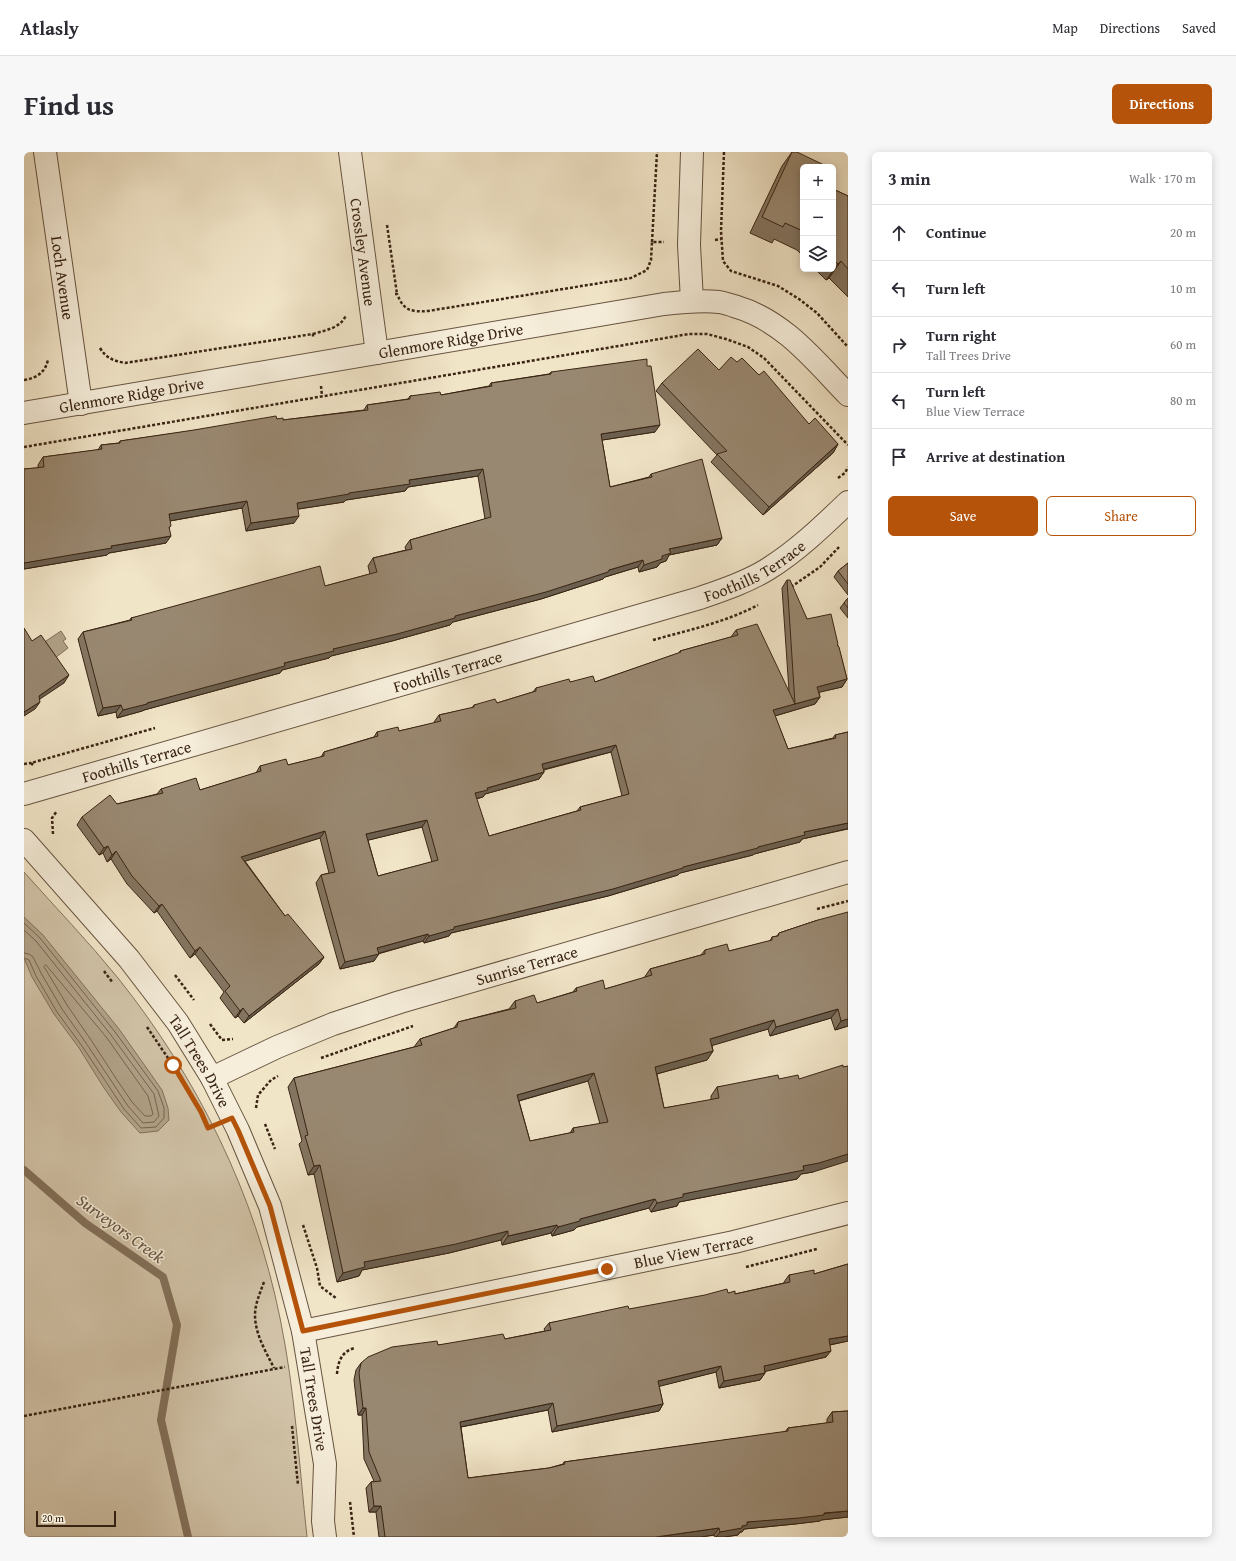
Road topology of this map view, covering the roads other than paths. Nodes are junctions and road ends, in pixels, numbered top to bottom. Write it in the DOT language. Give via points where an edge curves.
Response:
graph roads {
  1 [pos="45,152"];
  2 [pos="350,152"];
  3 [pos="692,152"];
  4 [pos="692,301"];
  5 [pos="376,353"];
  6 [pos="848,395"];
  7 [pos="82,404"];
  8 [pos="24,413"];
  9 [pos="848,502"];
  10 [pos="24,794"];
  11 [pos="24,840"];
  12 [pos="848,872"];
  13 [pos="212,1078"];
  14 [pos="848,1213"];
  15 [pos="303,1331"];
  16 [pos="326,1537"];
  1 -- 7 [label="street, Loch Avenue"];
  2 -- 5 [label="street, Crossley Avenue"];
  3 -- 4 [label="street" via="689,241"];
  4 -- 5 [label="street, Glenmore Ridge Drive"];
  4 -- 6 [label="street, Glenmore Ridge Drive" via="720,302 748,310 776,326 799,343"];
  5 -- 7 [label="street, Glenmore Ridge Drive"];
  7 -- 8 [label="street, Glenmore Ridge Drive"];
  9 -- 10 [label="street, Foothills Terrace" via="790,554 768,569 745,581 700,598"];
  11 -- 13 [label="street, Tall Trees Drive" via="129,959 178,1023"];
  12 -- 13 [label="street, Sunrise Terrace" via="400,1002 334,1024"];
  13 -- 15 [label="street, Tall Trees Drive" via="238,1130 270,1206"];
  14 -- 15 [label="street, Blue View Terrace" via="734,1242"];
  15 -- 16 [label="street, Tall Trees Drive" via="325,1464 323,1521"];
}
